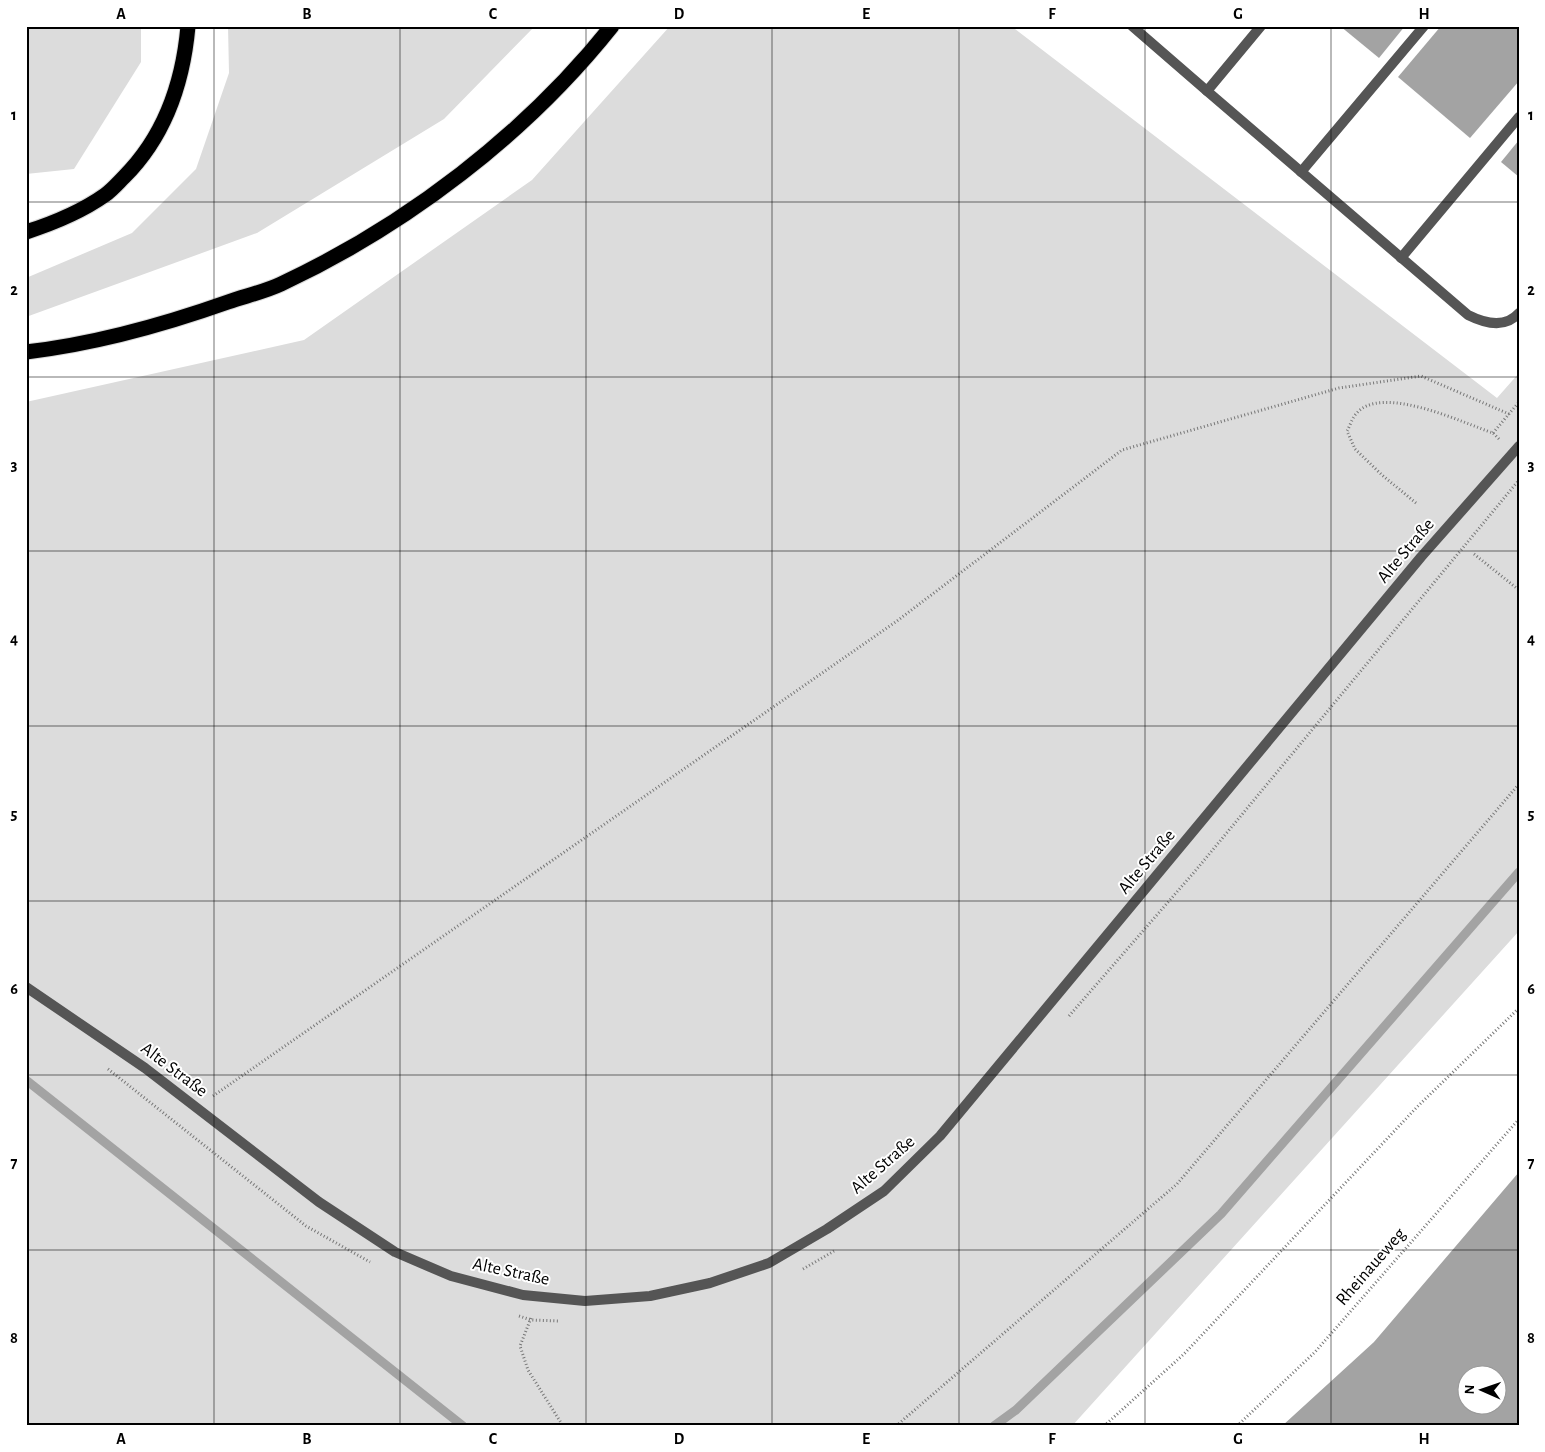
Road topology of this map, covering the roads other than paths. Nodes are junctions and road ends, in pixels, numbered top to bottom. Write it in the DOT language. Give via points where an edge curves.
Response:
graph roads {
  1 [pos="188,26"];
  2 [pos="612,26"];
  3 [pos="1132,26"];
  4 [pos="1261,26"];
  5 [pos="1424,26"];
  6 [pos="1207,91"];
  7 [pos="1519,117"];
  8 [pos="1302,172"];
  9 [pos="26,232"];
  10 [pos="1402,258"];
  11 [pos="1519,313"];
  12 [pos="26,352"];
  13 [pos="1519,446"];
  14 [pos="26,987"];
  1 -- 9 [label="highway" via="185,54 168,115 143,157 106,194 61,221"];
  2 -- 12 [label="highway" via="586,59 518,127 442,188 355,244 280,284 198,312 73,346"];
  3 -- 6 [label="street"];
  4 -- 6 [label="street"];
  5 -- 8 [label="street"];
  6 -- 8 [label="street"];
  7 -- 10 [label="street"];
  8 -- 10 [label="street"];
  10 -- 11 [label="street" via="1468,315 1482,322 1500,323"];
  13 -- 14 [label="street, Alte Straße" via="1421,557 940,1136 884,1190 770,1263 710,1283 650,1296 585,1301 523,1295 451,1276 395,1252 319,1202 145,1068"];
}
